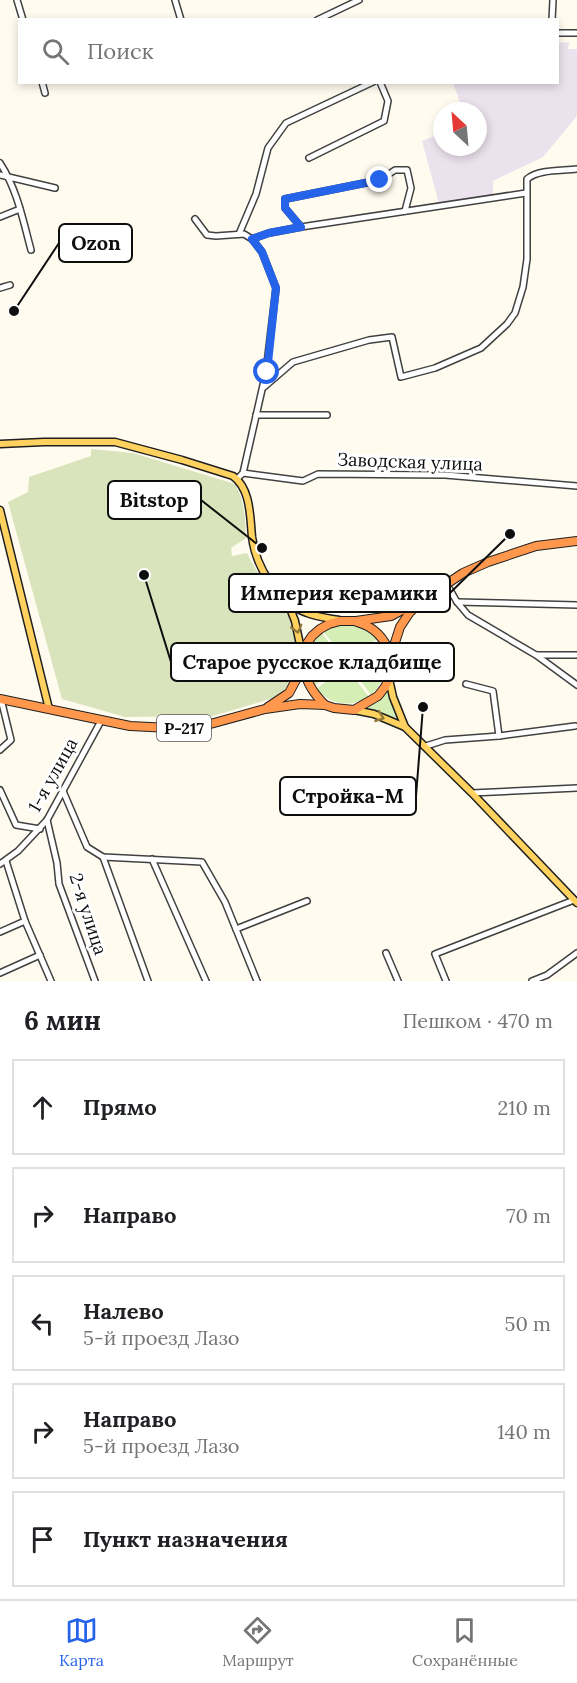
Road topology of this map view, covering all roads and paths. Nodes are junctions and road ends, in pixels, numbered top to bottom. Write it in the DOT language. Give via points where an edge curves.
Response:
graph roads {
  1 [pos="17,0"];
  2 [pos="175,0"];
  3 [pos="359,0"];
  4 [pos="553,0"];
  5 [pos="22,18"];
  6 [pos="180,18"];
  7 [pos="321,18"];
  8 [pos="552,18"];
  9 [pos="559,33"];
  10 [pos="577,33"];
  11 [pos="43,84"];
  12 [pos="369,84"];
  13 [pos="381,84"];
  14 [pos="45,93"];
  15 [pos="309,158"];
  16 [pos="0,163"];
  17 [pos="577,169"];
  18 [pos="0,175"];
  19 [pos="9,177"];
  20 [pos="55,188"];
  21 [pos="526,193"];
  22 [pos="20,209"];
  23 [pos="405,211"];
  24 [pos="0,217"];
  25 [pos="195,219"];
  26 [pos="301,227"];
  27 [pos="239,234"];
  28 [pos="252,239"];
  29 [pos="31,250"];
  30 [pos="10,285"];
  31 [pos="0,288"];
  32 [pos="264,387"];
  33 [pos="256,415"];
  34 [pos="327,415"];
  35 [pos="0,444"];
  36 [pos="243,473"];
  37 [pos="237,479"];
  38 [pos="577,486"];
  39 [pos="0,510"];
  40 [pos="577,541"];
  41 [pos="446,583"];
  42 [pos="424,599"];
  43 [pos="288,602"];
  44 [pos="457,602"];
  45 [pos="577,605"];
  46 [pos="340,621"];
  47 [pos="356,621"];
  48 [pos="391,655"];
  49 [pos="536,655"];
  50 [pos="577,655"];
  51 [pos="303,656"];
  52 [pos="303,667"];
  53 [pos="389,679"];
  54 [pos="466,684"];
  55 [pos="577,685"];
  56 [pos="1,699"];
  57 [pos="325,705"];
  58 [pos="49,709"];
  59 [pos="265,709"];
  60 [pos="354,710"];
  61 [pos="101,721"];
  62 [pos="575,726"];
  63 [pos="405,727"];
  64 [pos="499,736"];
  65 [pos="426,746"];
  66 [pos="0,750"];
  67 [pos="577,788"];
  68 [pos="0,790"];
  69 [pos="63,790"];
  70 [pos="472,793"];
  71 [pos="47,820"];
  72 [pos="40,829"];
  73 [pos="103,857"];
  74 [pos="152,859"];
  75 [pos="6,861"];
  76 [pos="0,864"];
  77 [pos="307,901"];
  78 [pos="576,902"];
  79 [pos="25,921"];
  80 [pos="236,929"];
  81 [pos="0,932"];
  82 [pos="386,952"];
  83 [pos="577,953"];
  84 [pos="40,955"];
  85 [pos="0,973"];
  86 [pos="548,978"];
  87 [pos="51,981"];
  88 [pos="95,981"];
  89 [pos="148,981"];
  90 [pos="206,981"];
  91 [pos="257,981"];
  92 [pos="398,981"];
  93 [pos="446,981"];
  94 [pos="532,981"];
  1 -- 5 [label="street"];
  2 -- 6 [label="street"];
  3 -- 7 [label="street"];
  4 -- 8 [label="street"];
  9 -- 10 [label="street"];
  11 -- 14 [label="street"];
  12 -- 27 [label="street" via="286,123 268,148 256,194"];
  13 -- 15 [label="street" via="388,101 384,121"];
  16 -- 19 [label="street"];
  17 -- 21 [label="street" via="533,175 526,183"];
  18 -- 19 [label="street"];
  19 -- 20 [label="street"];
  19 -- 22 [label="street"];
  21 -- 23 [label="street"];
  21 -- 32 [label="street" via="527,259 523,287 515,313 481,348 435,368 401,377 392,337 369,340 293,362"];
  22 -- 24 [label="street"];
  22 -- 29 [label="street"];
  23 -- 26 [label="street"];
  23 -- 26 [label="street" via="411,188 407,170 395,170 380,180 285,199 285,208"];
  25 -- 27 [label="street" via="207,235"];
  26 -- 28 [label="street"];
  27 -- 28 [label="street"];
  28 -- 32 [label="street" via="262,252 276,288"];
  30 -- 31 [label="street"];
  32 -- 33 [label="street"];
  33 -- 34 [label="street"];
  33 -- 36 [label="street"];
  35 -- 37 [label="main road" via="115,442"];
  36 -- 37 [label="street"];
  36 -- 38 [label="street, Заводская улица" via="303,481 318,474 445,475"];
  37 -- 43 [label="main road" via="244,488 262,570"];
  39 -- 58 [label="main road"];
  40 -- 41 [label="highway" via="536,546 488,562"];
  41 -- 42 [label="highway"];
  41 -- 44 [label="street"];
  42 -- 47 [label="highway" via="391,616"];
  42 -- 48 [label="highway" via="404,620"];
  43 -- 46 [label="main road" via="306,613"];
  43 -- 51 [label="main road, Р-217, one-way"];
  44 -- 45 [label="street"];
  44 -- 49 [label="street" via="468,615"];
  46 -- 47 [label="highway"];
  46 -- 51 [label="highway" via="312,636"];
  47 -- 48 [label="highway" via="375,630"];
  48 -- 53 [label="highway"];
  49 -- 50 [label="street"];
  49 -- 55 [label="street"];
  51 -- 52 [label="highway, Р-217"];
  52 -- 57 [label="highway, Р-217" via="311,690"];
  52 -- 59 [label="highway, Р-217" via="289,693"];
  53 -- 60 [label="highway" via="378,696"];
  53 -- 63 [label="main road"];
  54 -- 64 [label="street" via="493,691"];
  56 -- 58 [label="highway, Р-217"];
  56 -- 66 [label="street" via="11,740"];
  57 -- 59 [label="highway, Р-217"];
  57 -- 60 [label="highway, Р-217"];
  58 -- 61 [label="highway, Р-217"];
  59 -- 61 [label="highway, Р-217" via="203,726 170,728"];
  60 -- 63 [label="main road, Р-217, one-way"];
  61 -- 69 [label="street, 1-я улица"];
  62 -- 64 [label="street"];
  63 -- 65 [label="main road"];
  64 -- 65 [label="street" via="445,740"];
  65 -- 70 [label="main road"];
  67 -- 70 [label="street"];
  68 -- 72 [label="street" via="16,825"];
  69 -- 71 [label="street, 1-я улица"];
  69 -- 73 [label="street" via="87,846"];
  70 -- 78 [label="main road"];
  71 -- 72 [label="street, 1-я улица"];
  71 -- 88 [label="street, 2-я улица" via="59,884"];
  72 -- 75 [label="street, 1-я улица"];
  73 -- 74 [label="street"];
  73 -- 89 [label="street"];
  74 -- 80 [label="street" via="202,862"];
  74 -- 90 [label="street"];
  75 -- 76 [label="street, 1-я улица"];
  75 -- 79 [label="street"];
  77 -- 80 [label="street"];
  78 -- 93 [label="street" via="435,954"];
  79 -- 81 [label="street"];
  79 -- 84 [label="street"];
  80 -- 91 [label="street"];
  82 -- 92 [label="street"];
  83 -- 86 [label="street"];
  84 -- 85 [label="street"];
  84 -- 87 [label="street"];
  86 -- 94 [label="street"];
}
